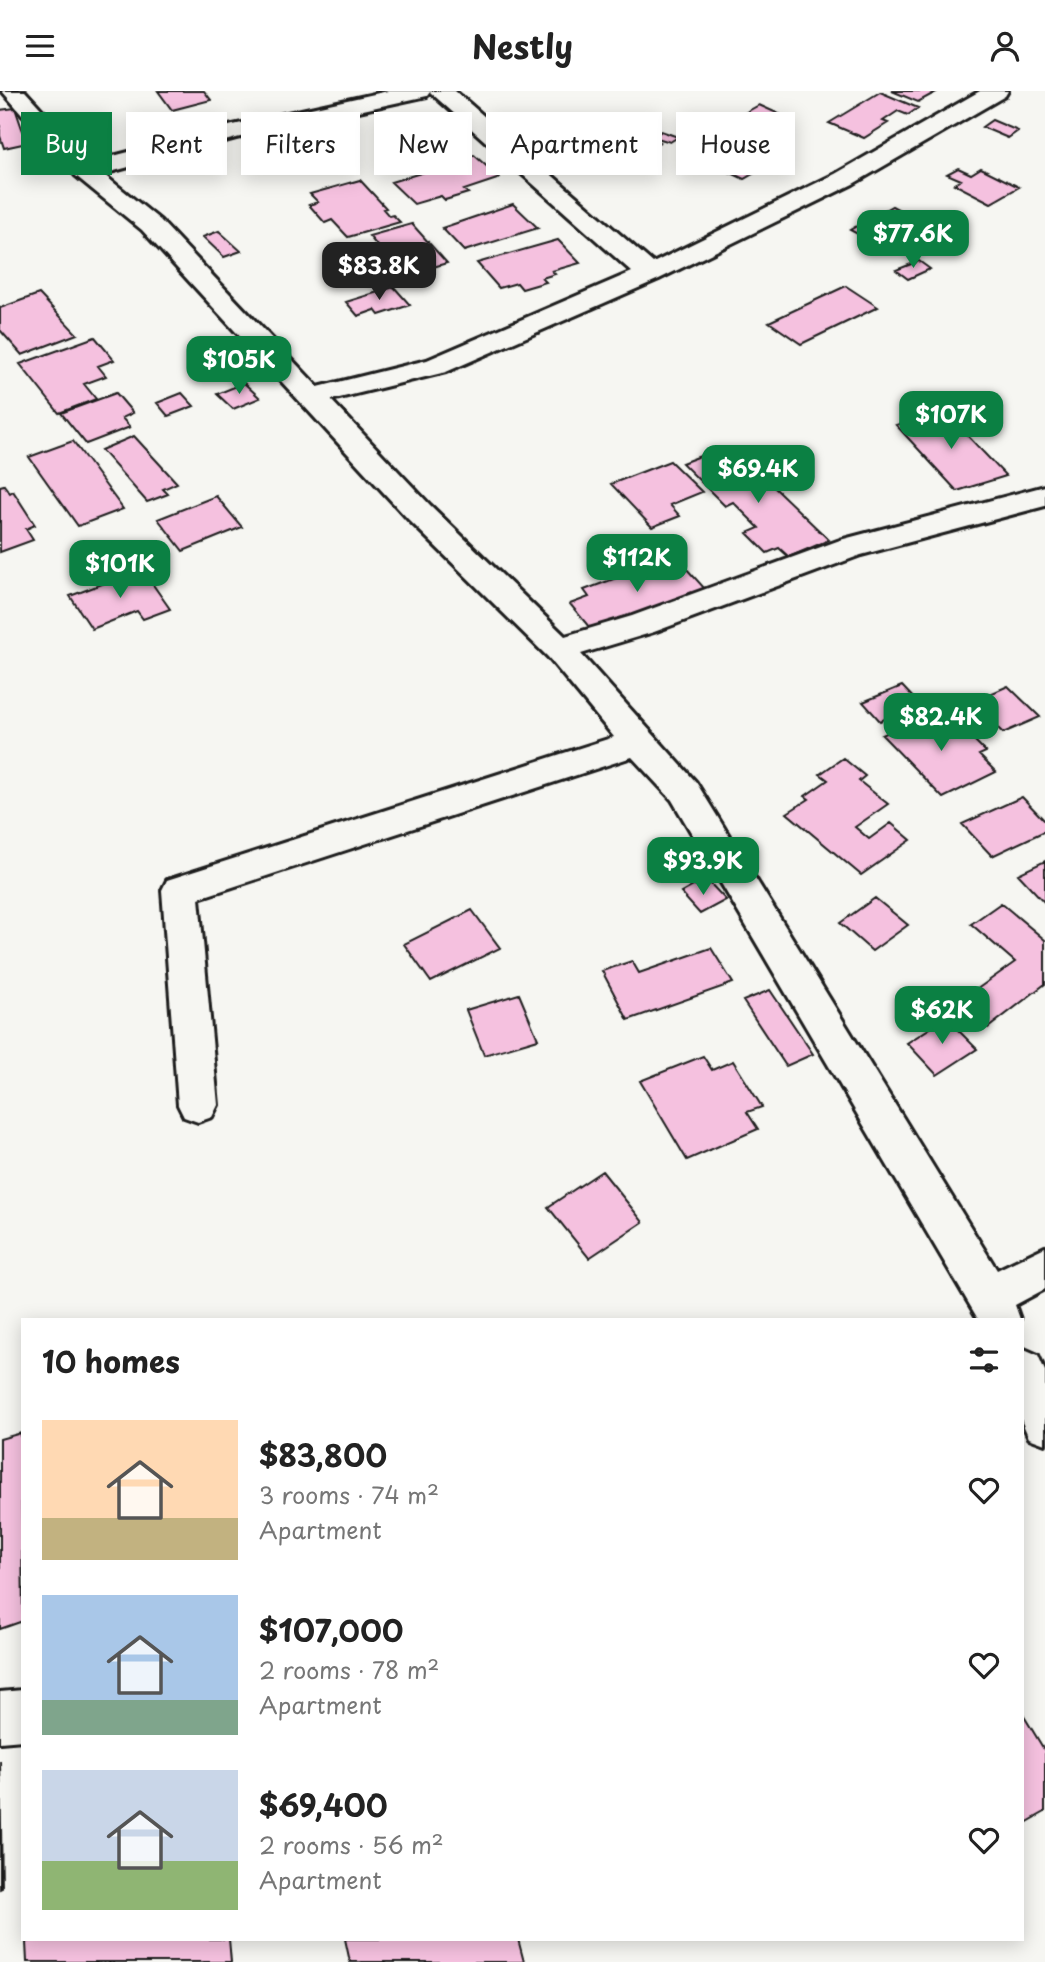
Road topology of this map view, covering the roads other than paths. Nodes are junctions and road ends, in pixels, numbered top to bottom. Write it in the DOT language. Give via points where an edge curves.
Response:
graph roads {
  1 [pos="13,91"];
  2 [pos="419,91"];
  3 [pos="441,91"];
  4 [pos="997,91"];
  5 [pos="32,112"];
  6 [pos="112,164"];
  7 [pos="90,175"];
  8 [pos="650,274"];
  9 [pos="314,396"];
  10 [pos="1045,495"];
  11 [pos="559,649"];
  12 [pos="638,742"];
  13 [pos="198,1105"];
  14 [pos="1045,1267"];
  15 [pos="994,1308"];
  16 [pos="1024,1375"];
  17 [pos="1045,1422"];
  18 [pos="21,1715"];
  19 [pos="0,1717"];
  1 -- 5 [label="street"];
  2 -- 6 [label="street" via="233,131"];
  3 -- 8 [label="street"];
  4 -- 8 [label="street" via="844,179"];
  7 -- 9 [label="street" via="151,225"];
  8 -- 9 [label="street" via="436,366"];
  9 -- 11 [label="street" via="419,512"];
  10 -- 11 [label="street" via="851,547 643,624"];
  11 -- 12 [label="street"];
  12 -- 13 [label="street" via="180,891"];
  12 -- 15 [label="street" via="684,791"];
  14 -- 15 [label="street"];
  16 -- 17 [label="street"];
  18 -- 19 [label="street"];
}
